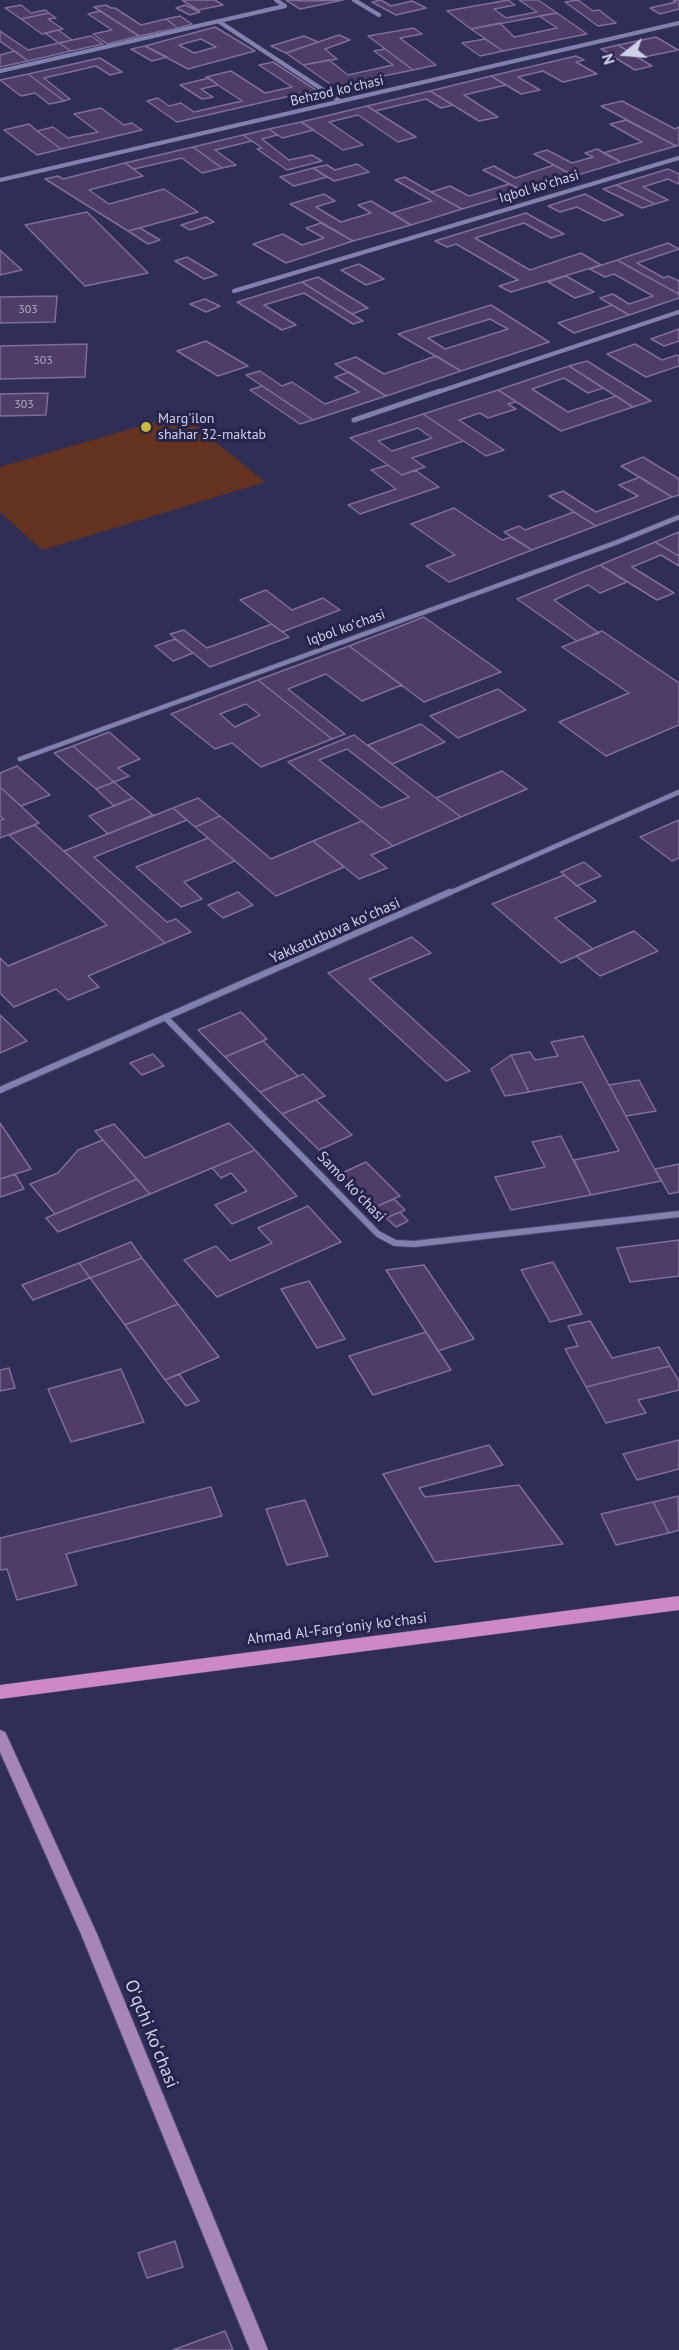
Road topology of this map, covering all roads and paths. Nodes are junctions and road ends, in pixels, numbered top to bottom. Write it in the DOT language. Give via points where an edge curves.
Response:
graph roads {
  1 [pos="276,0"];
  2 [pos="354,0"];
  3 [pos="380,15"];
  4 [pos="218,21"];
  5 [pos="679,23"];
  6 [pos="0,71"];
  7 [pos="340,100"];
  8 [pos="679,158"];
  9 [pos="0,180"];
  10 [pos="234,291"];
  11 [pos="679,312"];
  12 [pos="354,420"];
  13 [pos="679,517"];
  14 [pos="20,759"];
  15 [pos="679,792"];
  16 [pos="166,1018"];
  17 [pos="0,1090"];
  18 [pos="679,1214"];
  19 [pos="679,1603"];
  20 [pos="0,1692"];
  21 [pos="0,1736"];
  22 [pos="259,2350"];
  1 -- 4 [label="street" via="285,6"];
  2 -- 3 [label="street"];
  4 -- 6 [label="street"];
  4 -- 7 [label="street"];
  5 -- 7 [label="street, Behzod koʻchasi"];
  7 -- 9 [label="street, Behzod koʻchasi"];
  8 -- 10 [label="street, Iqbol koʻchasi"];
  11 -- 12 [label="street"];
  13 -- 14 [label="street, Iqbol koʻchasi"];
  15 -- 16 [label="street, Yakkatutbuva koʻchasi"];
  16 -- 17 [label="street, Yakkatutbuva koʻchasi"];
  16 -- 18 [label="street, Samo koʻchasi" via="378,1234 395,1243"];
  19 -- 20 [label="main road, Ahmad Al-Fargʻoniy koʻchasi"];
  21 -- 22 [label="main road, Oʻqchi koʻchasi" via="89,1934"];
}
